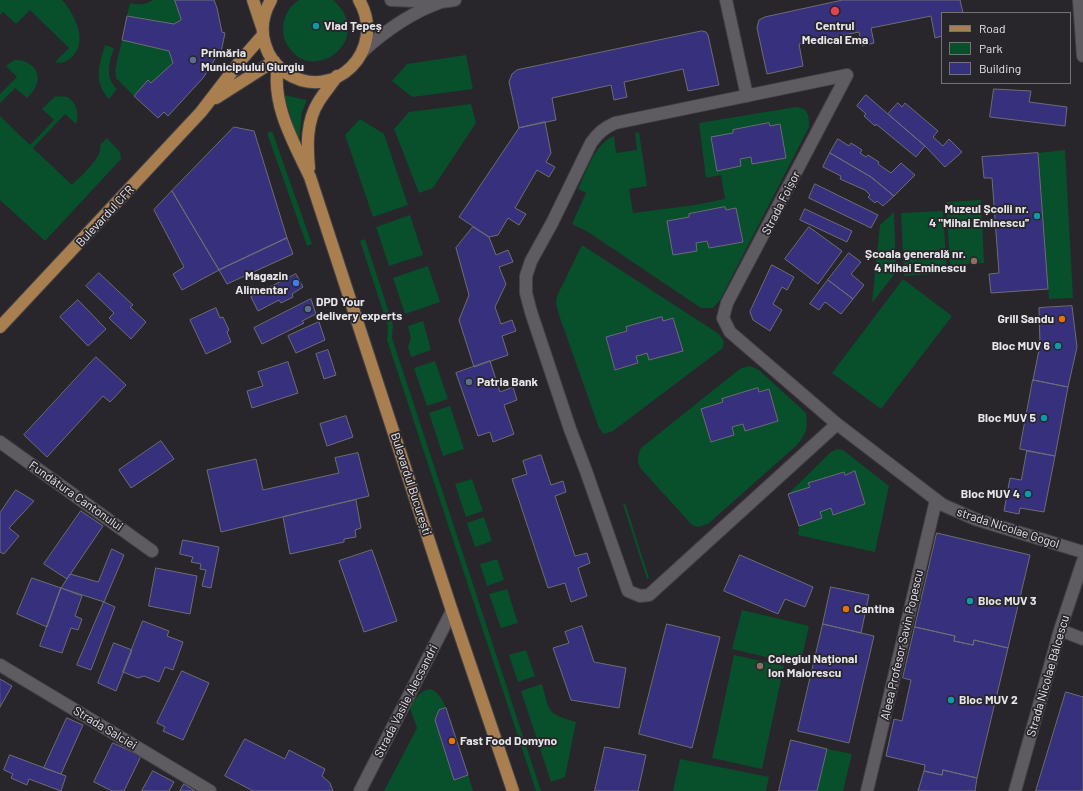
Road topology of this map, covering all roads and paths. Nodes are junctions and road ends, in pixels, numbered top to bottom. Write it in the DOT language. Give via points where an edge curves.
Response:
graph roads {
  1 [pos="253,0"];
  2 [pos="271,0"];
  3 [pos="359,0"];
  4 [pos="391,0"];
  5 [pos="455,0"];
  6 [pos="726,0"];
  7 [pos="1079,0"];
  8 [pos="441,2"];
  9 [pos="263,32"];
  10 [pos="362,52"];
  11 [pos="1083,56"];
  12 [pos="276,64"];
  13 [pos="338,76"];
  14 [pos="746,96"];
  15 [pos="208,103"];
  16 [pos="310,177"];
  17 [pos="0,327"];
  18 [pos="730,332"];
  19 [pos="837,424"];
  20 [pos="0,442"];
  21 [pos="936,500"];
  22 [pos="152,550"];
  23 [pos="1083,552"];
  24 [pos="1083,561"];
  25 [pos="452,610"];
  26 [pos="1060,630"];
  27 [pos="1083,638"];
  28 [pos="0,666"];
  29 [pos="210,791"];
  30 [pos="360,791"];
  31 [pos="513,791"];
  32 [pos="867,791"];
  33 [pos="1015,791"];
  1 -- 9 [label="main road"];
  2 -- 9 [label="main road" via="265,11"];
  3 -- 10 [label="main road" via="365,11 368,29"];
  4 -- 8 [label="street"];
  5 -- 8 [label="street"];
  6 -- 14 [label="street"];
  7 -- 11 [label="street"];
  8 -- 10 [label="street" via="404,19"];
  9 -- 12 [label="main road" via="265,46"];
  9 -- 15 [label="main road, Bulevardul CFR"];
  10 -- 13 [label="main road" via="352,66"];
  12 -- 13 [label="main road" via="292,76 309,81"];
  12 -- 15 [label="main road, Bulevardul CFR"];
  12 -- 16 [label="main road, Bulevardul București" via="276,85 280,104"];
  13 -- 16 [label="main road, Bulevardul București" via="318,102 310,121"];
  14 -- 18 [label="street, Strada Foișor" via="847,75 728,303 723,318"];
  14 -- 19 [label="street" via="606,127 591,143 531,261 526,276 526,293 531,312 628,591 640,596 650,595"];
  15 -- 17 [label="main road, Bulevardul CFR"];
  16 -- 25 [label="main road, Bulevardul București"];
  18 -- 19 [label="street, strada Nicolae Gogol"];
  19 -- 21 [label="street, strada Nicolae Gogol"];
  20 -- 22 [label="street, Fundătura Cantonului"];
  21 -- 23 [label="street, strada Nicolae Gogol" via="975,519"];
  21 -- 32 [label="street, Aleea Profesor Savin Popescu"];
  24 -- 26 [label="street, Strada Nicolae Bălcescu"];
  25 -- 30 [label="street, Strada Vasile Alecsandri"];
  25 -- 31 [label="main road, Bulevardul București"];
  26 -- 27 [label="street"];
  26 -- 33 [label="street, Strada Nicolae Bălcescu"];
  28 -- 29 [label="street, Strada Salciei"];
}
